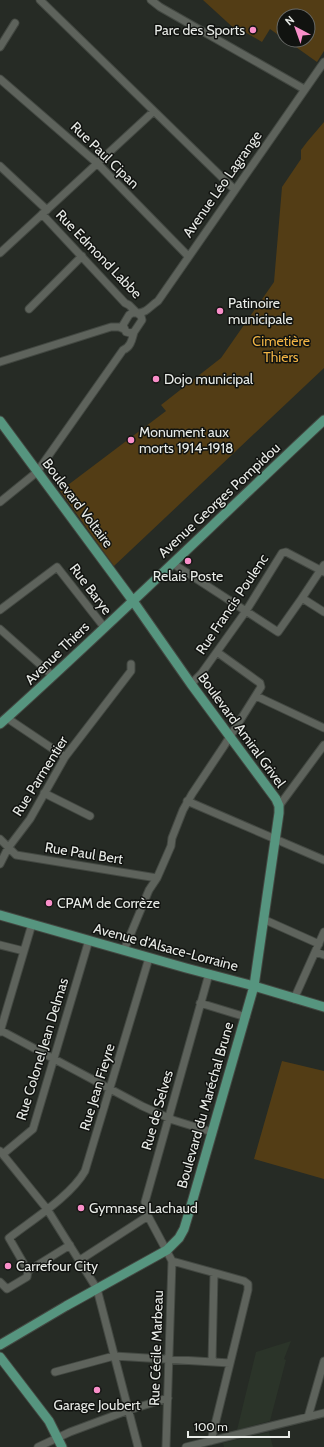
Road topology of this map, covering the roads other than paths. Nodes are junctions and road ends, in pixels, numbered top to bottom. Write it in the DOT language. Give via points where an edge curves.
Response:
graph roads {
  1 [pos="40,0"];
  2 [pos="151,0"];
  3 [pos="15,23"];
  4 [pos="0,47"];
  5 [pos="324,62"];
  6 [pos="0,79"];
  7 [pos="304,89"];
  8 [pos="154,111"];
  9 [pos="97,163"];
  10 [pos="0,166"];
  11 [pos="235,190"];
  12 [pos="45,212"];
  13 [pos="2,249"];
  14 [pos="82,256"];
  15 [pos="188,256"];
  16 [pos="158,301"];
  17 [pos="125,303"];
  18 [pos="29,309"];
  19 [pos="137,312"];
  20 [pos="129,315"];
  21 [pos="142,320"];
  22 [pos="125,331"];
  23 [pos="134,332"];
  24 [pos="123,350"];
  25 [pos="0,362"];
  26 [pos="324,420"];
  27 [pos="0,421"];
  28 [pos="37,472"];
  29 [pos="0,502"];
  30 [pos="172,563"];
  31 [pos="323,570"];
  32 [pos="302,598"];
  33 [pos="133,601"];
  34 [pos="0,610"];
  35 [pos="246,611"];
  36 [pos="324,612"];
  37 [pos="104,627"];
  38 [pos="1,633"];
  39 [pos="217,652"];
  40 [pos="131,664"];
  41 [pos="52,676"];
  42 [pos="191,684"];
  43 [pos="256,696"];
  44 [pos="7,718"];
  45 [pos="0,724"];
  46 [pos="324,728"];
  47 [pos="230,736"];
  48 [pos="324,745"];
  49 [pos="65,758"];
  50 [pos="44,793"];
  51 [pos="188,801"];
  52 [pos="279,806"];
  53 [pos="90,816"];
  54 [pos="276,838"];
  55 [pos="0,839"];
  56 [pos="8,848"];
  57 [pos="324,860"];
  58 [pos="0,864"];
  59 [pos="157,878"];
  60 [pos="0,915"];
  61 [pos="264,919"];
  62 [pos="32,924"];
  63 [pos="324,932"];
  64 [pos="89,940"];
  65 [pos="319,944"];
  66 [pos="0,945"];
  67 [pos="124,950"];
  68 [pos="24,952"];
  69 [pos="316,952"];
  70 [pos="324,955"];
  71 [pos="149,958"];
  72 [pos="209,974"];
  73 [pos="254,986"];
  74 [pos="294,999"];
  75 [pos="200,1003"];
  76 [pos="324,1007"];
  77 [pos="246,1017"];
  78 [pos="0,1031"];
  79 [pos="54,1059"];
  80 [pos="110,1089"];
  81 [pos="168,1118"];
  82 [pos="212,1132"];
  83 [pos="1,1153"];
  84 [pos="47,1210"];
  85 [pos="148,1216"];
  86 [pos="70,1245"];
  87 [pos="166,1250"];
  88 [pos="80,1260"];
  89 [pos="172,1261"];
  90 [pos="28,1271"];
  91 [pos="214,1272"];
  92 [pos="0,1282"];
  93 [pos="97,1289"];
  94 [pos="0,1345"];
  95 [pos="114,1356"];
  96 [pos="1,1359"];
  97 [pos="169,1359"];
  98 [pos="324,1361"];
  99 [pos="212,1362"];
  100 [pos="230,1363"];
  101 [pos="55,1372"];
  102 [pos="168,1398"];
  103 [pos="129,1410"];
  104 [pos="324,1413"];
  105 [pos="308,1417"];
  106 [pos="58,1437"];
  107 [pos="211,1441"];
  108 [pos="41,1446"];
  109 [pos="62,1447"];
  110 [pos="138,1447"];
  111 [pos="166,1447"];
  112 [pos="186,1447"];
  1 -- 8 [label="street"];
  2 -- 7 [label="street"];
  3 -- 4 [label="street"];
  5 -- 7 [label="street, Avenue Léo Lagrange"];
  6 -- 9 [label="street, Rue Paul Cipan"];
  7 -- 11 [label="street, Avenue Léo Lagrange"];
  8 -- 9 [label="street"];
  8 -- 11 [label="street"];
  9 -- 12 [label="street"];
  9 -- 15 [label="street, Rue Paul Cipan"];
  10 -- 12 [label="street, Rue Edmond Labbe"];
  11 -- 15 [label="street, Avenue Léo Lagrange"];
  12 -- 13 [label="street"];
  12 -- 14 [label="street, Rue Edmond Labbe"];
  14 -- 17 [label="street, Rue Edmond Labbe"];
  14 -- 18 [label="street"];
  15 -- 16 [label="street, Avenue Léo Lagrange"];
  16 -- 19 [label="street, Avenue Léo Lagrange" via="146,310"];
  16 -- 21 [label="street" via="153,311"];
  17 -- 19 [label="street, Rue Edmond Labbe"];
  17 -- 20 [label="street"];
  19 -- 20 [label="street"];
  19 -- 21 [label="street"];
  20 -- 22 [label="street" via="123,325"];
  21 -- 23 [label="street"];
  22 -- 23 [label="street"];
  22 -- 24 [label="street" via="127,337"];
  22 -- 25 [label="street" via="119,327 111,327"];
  23 -- 24 [label="street" via="130,344"];
  24 -- 28 [label="street"];
  26 -- 30 [label="main road, Avenue Georges Pompidou"];
  27 -- 28 [label="main road, Boulevard Voltaire"];
  28 -- 29 [label="street"];
  28 -- 33 [label="main road, Boulevard Voltaire"];
  30 -- 33 [label="main road, Avenue Georges Pompidou"];
  30 -- 35 [label="street"];
  31 -- 32 [label="street"];
  31 -- 35 [label="street, Rue Francis Poulenc" via="286,552 282,554"];
  32 -- 35 [label="street" via="278,632"];
  32 -- 36 [label="street"];
  33 -- 37 [label="main road, Avenue Thiers"];
  33 -- 42 [label="main road, Boulevard Amiral Grivel"];
  34 -- 37 [label="street, Rue Barye" via="57,567"];
  35 -- 39 [label="street, Rue Francis Poulenc"];
  37 -- 41 [label="main road, Avenue Thiers"];
  38 -- 41 [label="street" via="12,638"];
  39 -- 42 [label="street, Rue Francis Poulenc"];
  39 -- 43 [label="street" via="260,683 261,687"];
  40 -- 49 [label="street, Rue Parmentier" via="131,672"];
  41 -- 44 [label="main road, Avenue Thiers"];
  42 -- 47 [label="main road, Boulevard Amiral Grivel"];
  43 -- 46 [label="street"];
  43 -- 47 [label="street"];
  44 -- 45 [label="main road, Avenue Thiers"];
  44 -- 49 [label="street"];
  47 -- 51 [label="street"];
  47 -- 52 [label="main road, Boulevard Amiral Grivel"];
  48 -- 52 [label="street"];
  49 -- 50 [label="street, Rue Parmentier"];
  50 -- 53 [label="street"];
  50 -- 56 [label="street, Rue Parmentier" via="30,819"];
  51 -- 54 [label="street"];
  51 -- 59 [label="street"];
  52 -- 54 [label="main road, Boulevard Amiral Grivel"];
  54 -- 57 [label="street"];
  54 -- 61 [label="main road, Boulevard Amiral Grivel"];
  55 -- 56 [label="street"];
  56 -- 58 [label="street, Rue Parmentier"];
  56 -- 59 [label="street, Rue Paul Bert" via="16,855"];
  59 -- 67 [label="street" via="149,890"];
  60 -- 62 [label="main road, Avenue d'Alsace-Lorraine"];
  61 -- 65 [label="street"];
  61 -- 73 [label="main road, Boulevard Amiral Grivel"];
  62 -- 64 [label="main road, Avenue d'Alsace-Lorraine"];
  62 -- 68 [label="street"];
  63 -- 65 [label="street"];
  64 -- 67 [label="main road, Avenue d'Alsace-Lorraine"];
  64 -- 79 [label="street, Rue Colonel Jean Delmas"];
  65 -- 69 [label="street"];
  66 -- 68 [label="street"];
  67 -- 71 [label="main road, Avenue d'Alsace-Lorraine"];
  68 -- 78 [label="street"];
  69 -- 70 [label="street"];
  69 -- 74 [label="street"];
  71 -- 72 [label="main road, Avenue d'Alsace-Lorraine"];
  71 -- 80 [label="street, Rue Jean Fieyre"];
  72 -- 73 [label="main road, Avenue d'Alsace-Lorraine"];
  72 -- 75 [label="street, Rue de Selves"];
  73 -- 74 [label="main road, Avenue d'Alsace-Lorraine"];
  73 -- 77 [label="main road, Boulevard du Maréchal Brune"];
  74 -- 76 [label="main road, Avenue d'Alsace-Lorraine"];
  75 -- 77 [label="street"];
  75 -- 81 [label="street, Rue de Selves"];
  77 -- 82 [label="main road, Boulevard du Maréchal Brune"];
  78 -- 79 [label="street"];
  79 -- 80 [label="street"];
  79 -- 83 [label="street, Rue Colonel Jean Delmas" via="33,1128"];
  80 -- 81 [label="street"];
  80 -- 84 [label="street, Rue Jean Fieyre" via="86,1171"];
  81 -- 82 [label="street"];
  81 -- 85 [label="street, Rue de Selves" via="144,1202"];
  82 -- 87 [label="main road, Boulevard du Maréchal Brune" via="184,1229 179,1238"];
  83 -- 84 [label="street"];
  84 -- 86 [label="street"];
  84 -- 90 [label="street, Rue Jean Fieyre" via="9,1238"];
  85 -- 87 [label="street, Rue de Selves"];
  85 -- 88 [label="street"];
  86 -- 88 [label="street"];
  86 -- 90 [label="street"];
  87 -- 89 [label="street"];
  87 -- 93 [label="main road, Boulevard du Maréchal Brune"];
  88 -- 93 [label="street"];
  89 -- 91 [label="street"];
  89 -- 97 [label="street, Rue Cécile Marbeau"];
  90 -- 92 [label="street" via="27,1277 7,1289"];
  91 -- 99 [label="street"];
  91 -- 100 [label="street" via="248,1284"];
  93 -- 94 [label="main road, Boulevard du Maréchal Brune"];
  93 -- 95 [label="street"];
  95 -- 97 [label="street"];
  95 -- 101 [label="street"];
  95 -- 103 [label="street"];
  96 -- 106 [label="main road" via="49,1421"];
  97 -- 99 [label="street"];
  97 -- 102 [label="street, Rue Cécile Marbeau"];
  98 -- 105 [label="street"];
  99 -- 100 [label="street"];
  100 -- 107 [label="street"];
  102 -- 103 [label="street"];
  102 -- 111 [label="street, Rue Cécile Marbeau"];
  103 -- 106 [label="street"];
  103 -- 110 [label="street"];
  104 -- 105 [label="street"];
  105 -- 107 [label="street"];
  106 -- 108 [label="street"];
  106 -- 109 [label="main road"];
  107 -- 112 [label="street"];
}
